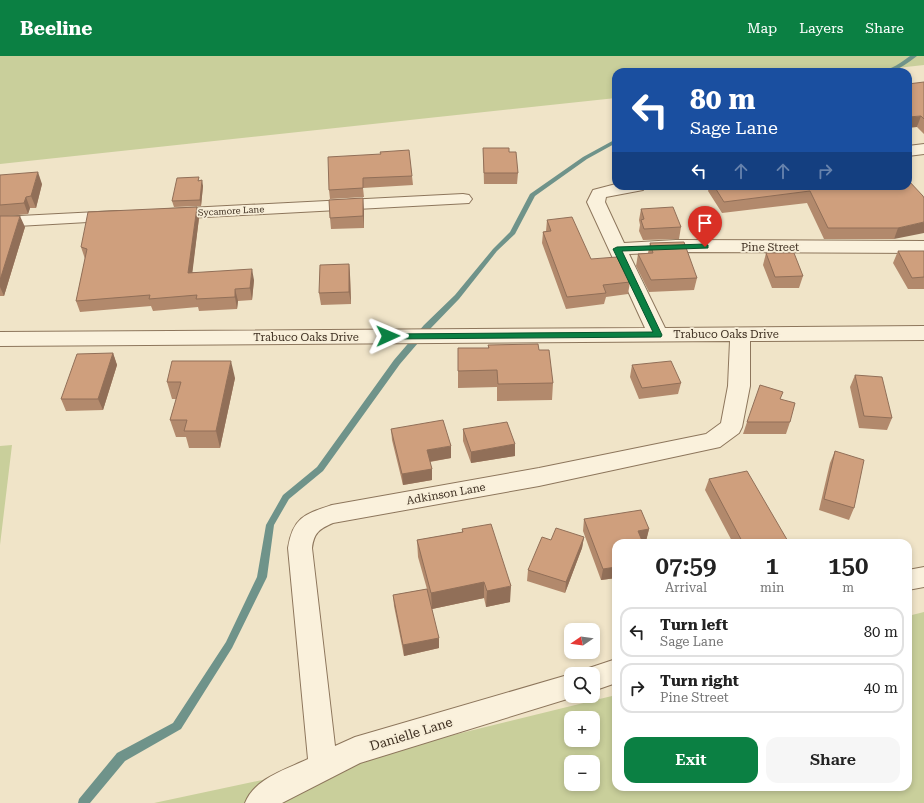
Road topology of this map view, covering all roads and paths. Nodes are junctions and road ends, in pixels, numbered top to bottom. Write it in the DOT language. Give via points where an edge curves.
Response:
graph roads {
  1 [pos="924,149"];
  2 [pos="912,150"];
  3 [pos="612,189"];
  4 [pos="463,199"];
  5 [pos="0,222"];
  6 [pos="924,247"];
  7 [pos="617,249"];
  8 [pos="924,333"];
  9 [pos="740,334"];
  10 [pos="658,335"];
  11 [pos="0,339"];
  12 [pos="924,577"];
  13 [pos="912,579"];
  14 [pos="612,672"];
  15 [pos="600,677"];
  16 [pos="564,688"];
  17 [pos="323,767"];
  18 [pos="260,803"];
  1 -- 2 [label="street"];
  3 -- 7 [label="street" via="599,194 596,202"];
  4 -- 5 [label="street, Sycamore Lane"];
  6 -- 7 [label="street, Pine Street" via="676,246"];
  7 -- 10 [label="street"];
  8 -- 9 [label="street, Trabuco Oaks Drive"];
  9 -- 10 [label="street, Trabuco Oaks Drive"];
  9 -- 17 [label="street, Adkinson Lane" via="739,386 731,427 712,441 539,477 332,514 313,521 302,532 300,548"];
  10 -- 11 [label="street, Trabuco Oaks Drive"];
  12 -- 13 [label="street"];
  14 -- 15 [label="street"];
  16 -- 17 [label="street, Danielle Lane" via="355,751"];
  17 -- 18 [label="street, Danielle Lane" via="275,790"];
}
